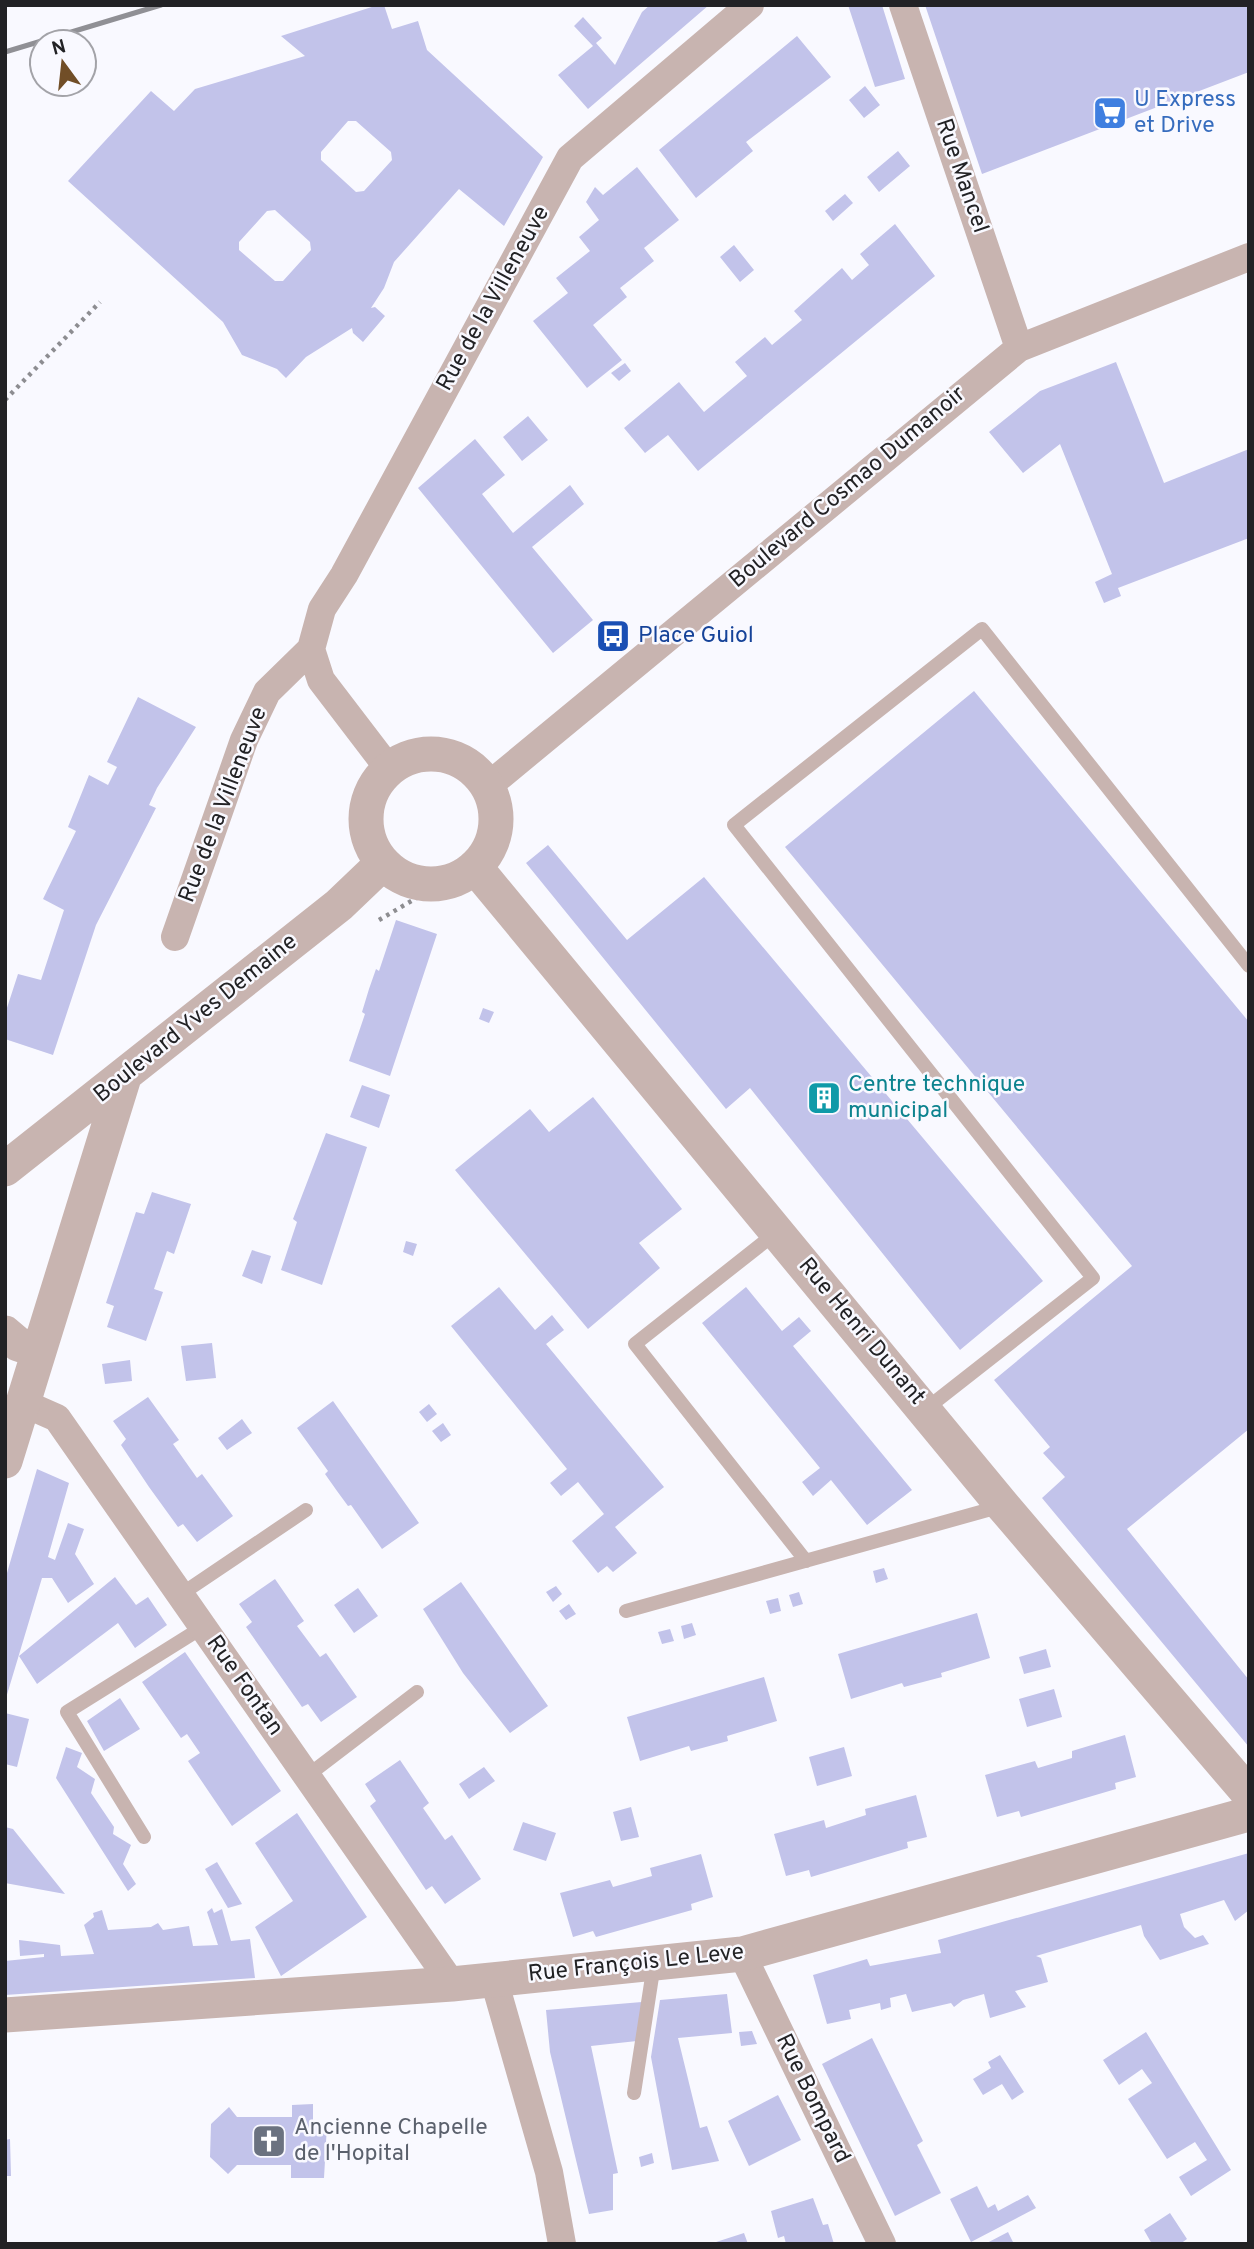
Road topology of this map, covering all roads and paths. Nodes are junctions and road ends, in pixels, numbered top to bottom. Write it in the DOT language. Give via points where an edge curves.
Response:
graph roads {
  1 [pos="750,5"];
  2 [pos="902,5"];
  3 [pos="1249,257"];
  4 [pos="100,302"];
  5 [pos="1019,348"];
  6 [pos="5,400"];
  7 [pos="311,649"];
  8 [pos="389,769"];
  9 [pos="488,786"];
  10 [pos="383,863"];
  11 [pos="475,867"];
  12 [pos="175,937"];
  13 [pos="1249,966"];
  14 [pos="124,1077"];
  15 [pos="5,1169"];
  16 [pos="777,1232"];
  17 [pos="5,1333"];
  18 [pos="39,1351"];
  19 [pos="23,1404"];
  20 [pos="926,1409"];
  21 [pos="5,1461"];
  22 [pos="1003,1506"];
  23 [pos="306,1510"];
  24 [pos="806,1561"];
  25 [pos="180,1595"];
  26 [pos="626,1611"];
  27 [pos="203,1627"];
  28 [pos="416,1692"];
  29 [pos="307,1776"];
  30 [pos="1249,1794"];
  31 [pos="1249,1814"];
  32 [pos="144,1837"];
  33 [pos="742,1954"];
  34 [pos="654,1963"];
  35 [pos="494,1980"];
  36 [pos="452,1984"];
  37 [pos="5,2015"];
  38 [pos="634,2093"];
  39 [pos="562,2244"];
  40 [pos="882,2244"];
  1 -- 7 [label="street, Rue de la Villeneuve" via="570,158 322,608"];
  2 -- 5 [label="street, Rue Mancel"];
  3 -- 5 [label="street, Boulevard Cosmao Dumanoir"];
  4 -- 6 [label="path"];
  5 -- 9 [label="street, Boulevard Cosmao Dumanoir"];
  7 -- 8 [label="street" via="321,680"];
  7 -- 12 [label="street, Rue de la Villeneuve" via="267,692 244,740"];
  8 -- 9 [label="street" via="423,754 442,755 461,760"];
  8 -- 10 [label="street" via="372,791 366,819 368,837"];
  9 -- 11 [label="street" via="495,802 495,828 487,853"];
  10 -- 11 [label="street" via="405,879 423,883 442,883"];
  10 -- 14 [label="street, Boulevard Yves Demaine" via="338,905"];
  11 -- 16 [label="street, Rue Henri Dunant"];
  13 -- 20 [label="lane" via="982,629 734,825 1093,1278"];
  14 -- 15 [label="street, Boulevard Yves Demaine"];
  14 -- 18 [label="street"];
  16 -- 20 [label="street, Rue Henri Dunant"];
  16 -- 24 [label="lane" via="635,1344"];
  17 -- 18 [label="street" via="18,1345"];
  18 -- 19 [label="street"];
  19 -- 21 [label="street"];
  19 -- 25 [label="street, Rue Fontan" via="57,1418"];
  20 -- 22 [label="street, Rue Henri Dunant"];
  22 -- 24 [label="lane"];
  22 -- 30 [label="street, Rue Henri Dunant"];
  23 -- 25 [label="lane"];
  24 -- 26 [label="lane"];
  25 -- 27 [label="street, Rue Fontan"];
  27 -- 29 [label="street, Rue Fontan"];
  27 -- 32 [label="lane" via="67,1712"];
  28 -- 29 [label="lane"];
  29 -- 36 [label="street, Rue Fontan"];
  31 -- 33 [label="street, Rue François Le Leve"];
  33 -- 34 [label="street, Rue François Le Leve"];
  33 -- 40 [label="street, Rue Bompard"];
  34 -- 35 [label="street, Rue François Le Leve"];
  34 -- 38 [label="lane"];
  35 -- 36 [label="street, Rue François Le Leve"];
  35 -- 39 [label="street" via="550,2172"];
  36 -- 37 [label="street, Rue François Le Leve"];
}
